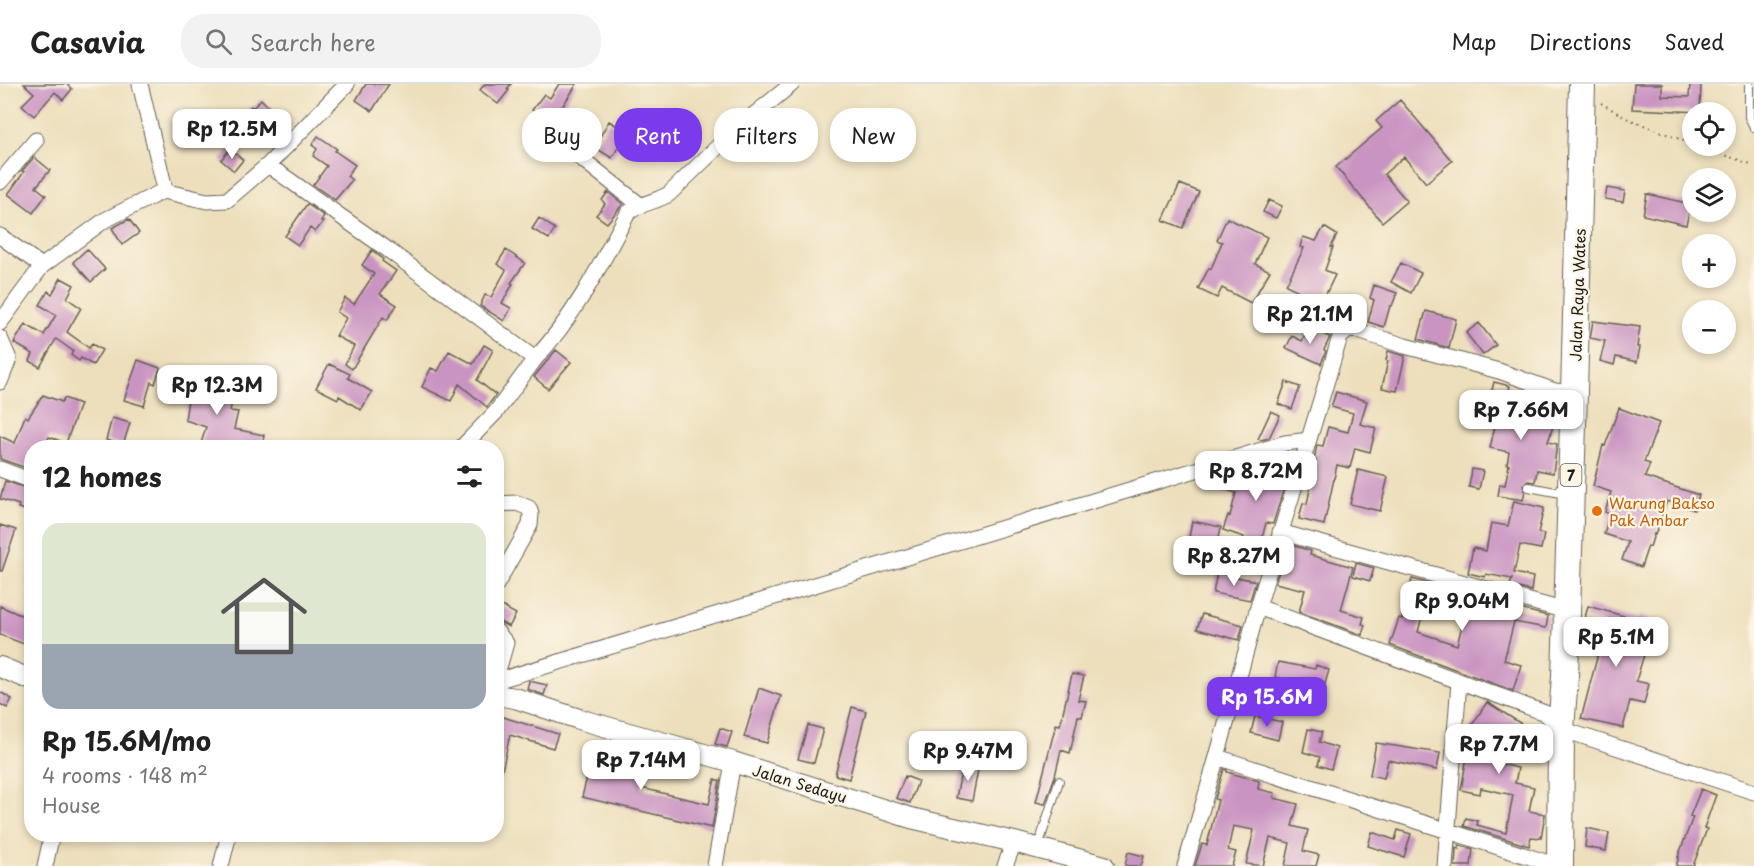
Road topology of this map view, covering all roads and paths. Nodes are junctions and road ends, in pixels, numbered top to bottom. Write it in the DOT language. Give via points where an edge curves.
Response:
graph roads {
  1 [pos="140,84"];
  2 [pos="792,84"];
  3 [pos="1749,84"];
  4 [pos="343,85"];
  5 [pos="1582,87"];
  6 [pos="1754,127"];
  7 [pos="36,140"];
  8 [pos="1682,140"];
  9 [pos="1727,156"];
  10 [pos="587,162"];
  11 [pos="268,165"];
  12 [pos="1754,165"];
  13 [pos="0,182"];
  14 [pos="157,195"];
  15 [pos="640,205"];
  16 [pos="0,236"];
  17 [pos="42,266"];
  18 [pos="0,323"];
  19 [pos="0,338"];
  20 [pos="536,359"];
  21 [pos="0,382"];
  22 [pos="1574,393"];
  23 [pos="469,440"];
  24 [pos="1310,440"];
  25 [pos="0,469"];
  26 [pos="24,478"];
  27 [pos="1529,487"];
  28 [pos="1570,495"];
  29 [pos="504,504"];
  30 [pos="1280,532"];
  31 [pos="504,571"];
  32 [pos="1258,607"];
  33 [pos="1566,611"];
  34 [pos="0,667"];
  35 [pos="24,677"];
  36 [pos="504,677"];
  37 [pos="1459,682"];
  38 [pos="504,697"];
  39 [pos="1561,729"];
  40 [pos="1217,758"];
  41 [pos="733,762"];
  42 [pos="1059,782"];
  43 [pos="1754,792"];
  44 [pos="1449,831"];
  45 [pos="50,842"];
  46 [pos="227,842"];
  47 [pos="1014,842"];
  48 [pos="1038,848"];
  49 [pos="45,866"];
  50 [pos="221,866"];
  51 [pos="715,866"];
  52 [pos="1005,866"];
  53 [pos="1104,866"];
  54 [pos="1185,866"];
  55 [pos="1445,866"];
  56 [pos="1559,866"];
  1 -- 14 [label="street" via="164,185"];
  2 -- 15 [label="street" via="734,131 669,194"];
  3 -- 6 [label="lane" via="1749,117"];
  4 -- 11 [label="street"];
  5 -- 8 [label="path" via="1626,118"];
  5 -- 22 [label="highway, Jalan Raya Wates / 7"];
  7 -- 13 [label="street"];
  9 -- 12 [label="path"];
  10 -- 15 [label="street"];
  11 -- 14 [label="street" via="221,201"];
  11 -- 20 [label="street"];
  14 -- 17 [label="street" via="105,220"];
  15 -- 20 [label="street" via="628,213 567,321"];
  16 -- 17 [label="street"];
  17 -- 18 [label="street"];
  19 -- 21 [label="street" via="9,359"];
  20 -- 23 [label="street" via="496,412"];
  22 -- 24 [label="street" via="1555,391 1356,330 1347,331 1340,337"];
  22 -- 28 [label="highway, Jalan Raya Wates / 7"];
  24 -- 30 [label="street"];
  24 -- 36 [label="street" via="1285,443"];
  25 -- 26 [label="street"];
  27 -- 28 [label="lane"];
  28 -- 33 [label="highway, Jalan Raya Wates / 7"];
  29 -- 31 [label="street" via="517,503 529,508 531,514 530,525"];
  30 -- 32 [label="street"];
  30 -- 33 [label="street"];
  32 -- 37 [label="street"];
  32 -- 40 [label="street"];
  33 -- 39 [label="highway, Jalan Raya Wates / 7"];
  34 -- 35 [label="street"];
  37 -- 39 [label="street" via="1545,713"];
  37 -- 44 [label="street"];
  38 -- 41 [label="street, Jalan Sedayu"];
  39 -- 43 [label="street"];
  39 -- 56 [label="highway, Jalan Raya Wates / 7"];
  40 -- 44 [label="street"];
  40 -- 54 [label="street"];
  41 -- 47 [label="street, Jalan Sedayu" via="911,818"];
  41 -- 51 [label="street"];
  42 -- 48 [label="lane"];
  44 -- 55 [label="street"];
  44 -- 56 [label="street"];
  45 -- 49 [label="street"];
  46 -- 50 [label="street"];
  47 -- 48 [label="street, Jalan Sedayu"];
  47 -- 52 [label="street"];
  48 -- 53 [label="street, Jalan Sedayu"];
}
